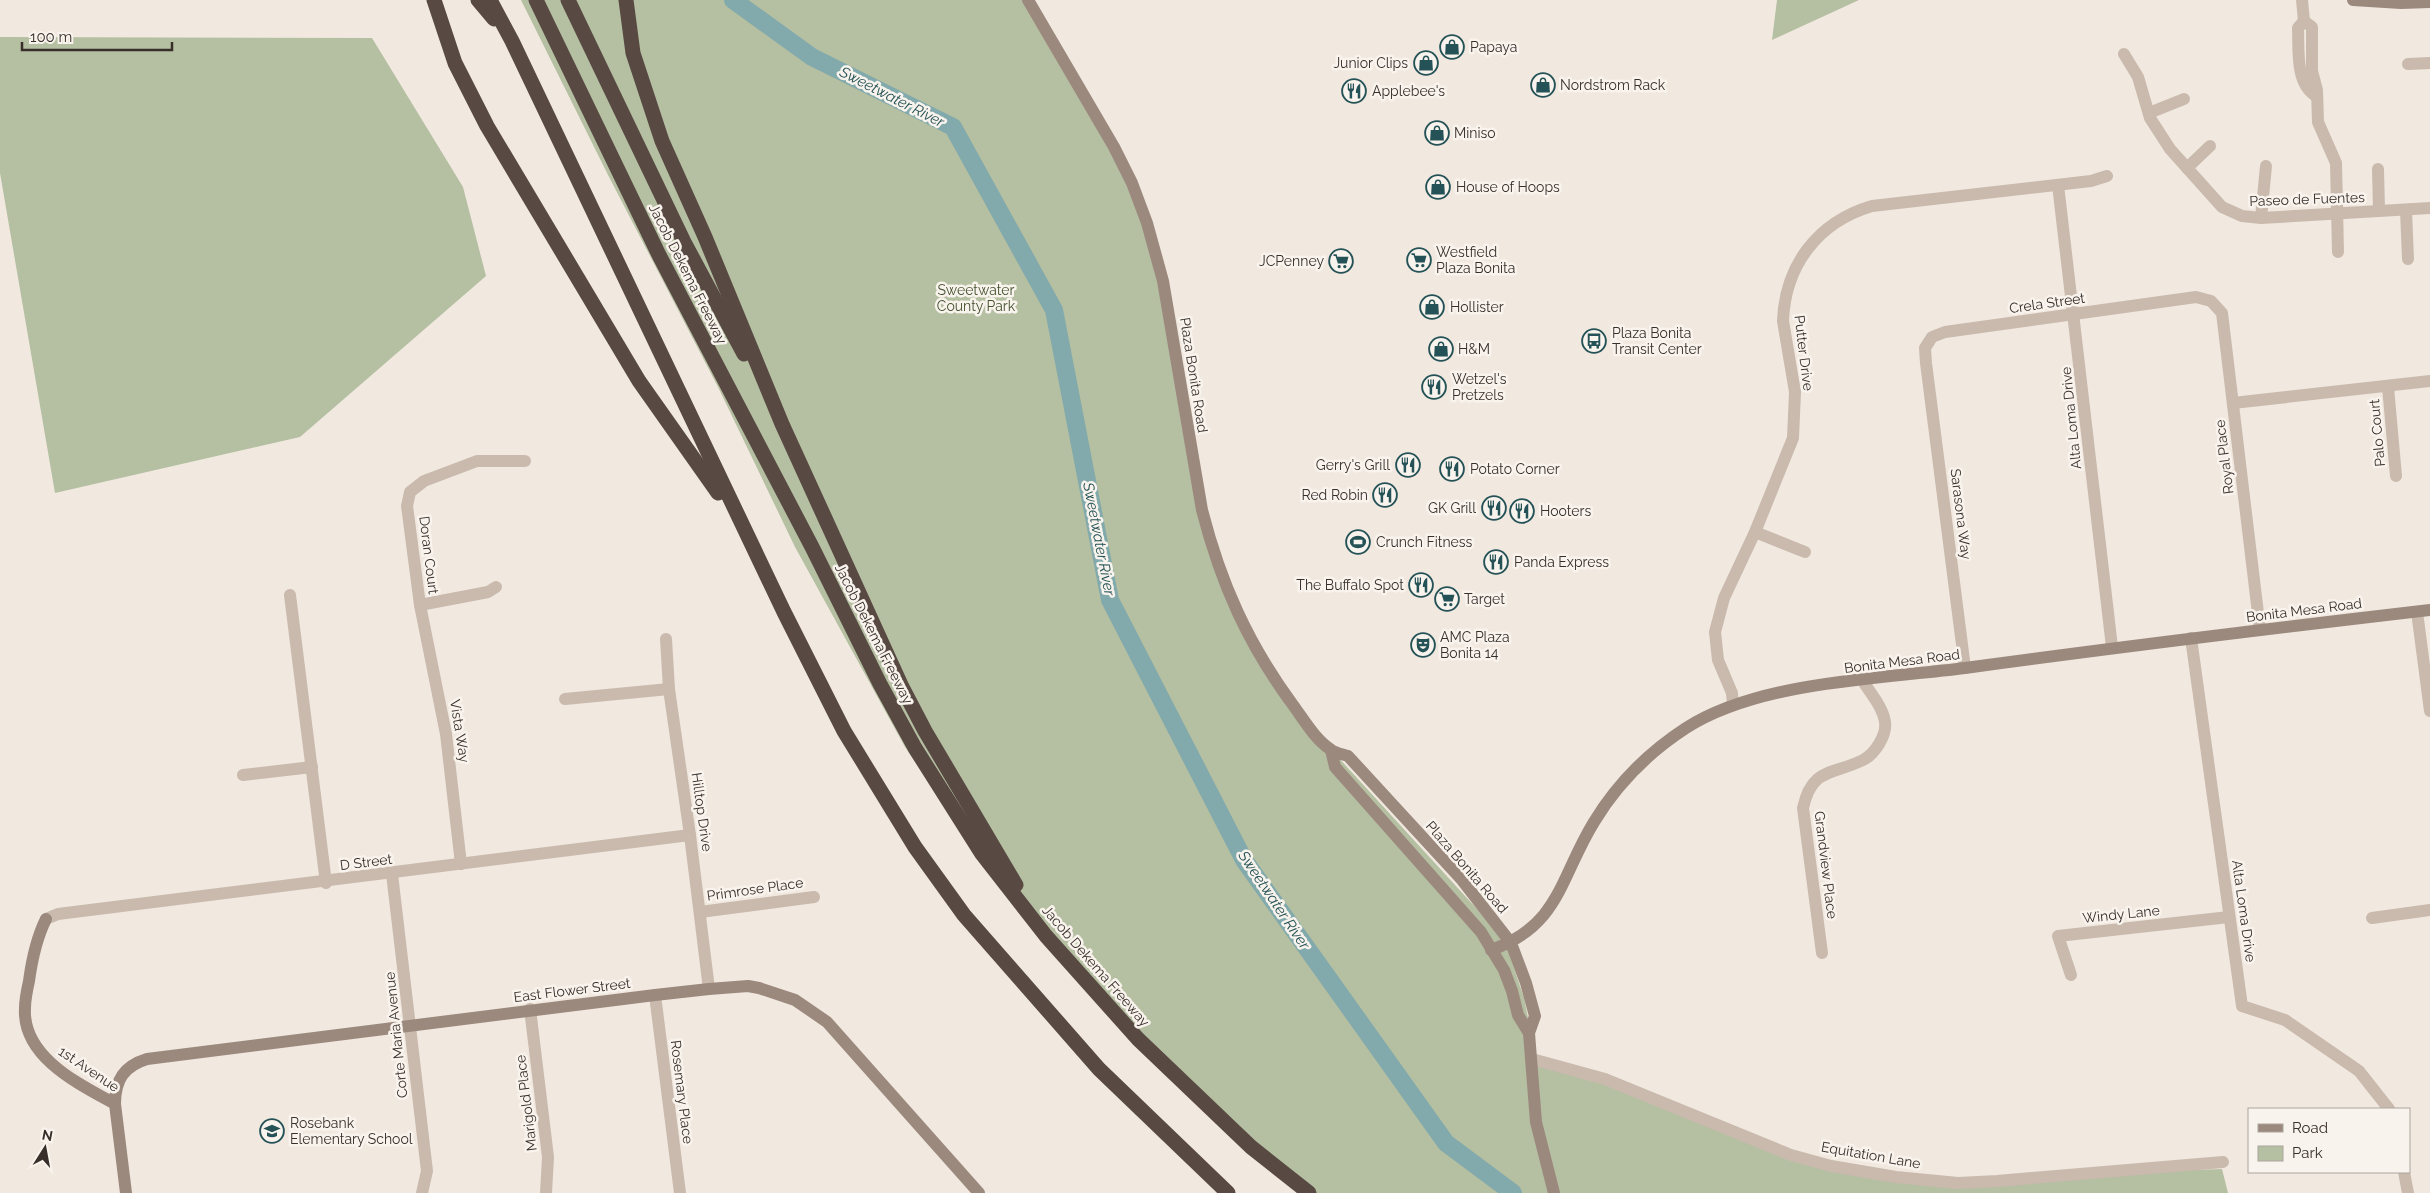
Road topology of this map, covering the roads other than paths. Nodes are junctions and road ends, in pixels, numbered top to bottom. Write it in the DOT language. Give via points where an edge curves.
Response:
graph roads {
  1 [pos="434,0"];
  2 [pos="478,0"];
  3 [pos="490,0"];
  4 [pos="536,0"];
  5 [pos="568,0"];
  6 [pos="626,0"];
  7 [pos="1028,0"];
  8 [pos="2302,0"];
  9 [pos="2353,0"];
  10 [pos="2430,2"];
  11 [pos="512,41"];
  12 [pos="2124,54"];
  13 [pos="2430,62"];
  14 [pos="2408,64"];
  15 [pos="2184,99"];
  16 [pos="2149,113"];
  17 [pos="2210,146"];
  18 [pos="2266,166"];
  19 [pos="2187,168"];
  20 [pos="2378,169"];
  21 [pos="2107,176"];
  22 [pos="2058,185"];
  23 [pos="2430,208"];
  24 [pos="2406,210"];
  25 [pos="2379,211"];
  26 [pos="2338,212"];
  27 [pos="2261,218"];
  28 [pos="2338,252"];
  29 [pos="2408,259"];
  30 [pos="2196,296"];
  31 [pos="2074,315"];
  32 [pos="1926,363"];
  33 [pos="2430,381"];
  34 [pos="2388,387"];
  35 [pos="2233,403"];
  36 [pos="782,424"];
  37 [pos="525,461"];
  38 [pos="2396,476"];
  39 [pos="743,530"];
  40 [pos="1755,532"];
  41 [pos="1805,552"];
  42 [pos="496,587"];
  43 [pos="290,595"];
  44 [pos="420,605"];
  45 [pos="2424,611"];
  46 [pos="2260,630"];
  47 [pos="2191,638"];
  48 [pos="666,639"];
  49 [pos="2112,648"];
  50 [pos="1965,668"];
  51 [pos="1863,681"];
  52 [pos="668,689"];
  53 [pos="565,699"];
  54 [pos="1733,705"];
  55 [pos="2430,711"];
  56 [pos="1331,750"];
  57 [pos="312,768"];
  58 [pos="243,775"];
  59 [pos="690,835"];
  60 [pos="461,864"];
  61 [pos="392,874"];
  62 [pos="326,882"];
  63 [pos="814,897"];
  64 [pos="2430,910"];
  65 [pos="700,912"];
  66 [pos="2229,917"];
  67 [pos="2372,918"];
  68 [pos="46,919"];
  69 [pos="1046,936"];
  70 [pos="1511,943"];
  71 [pos="1491,950"];
  72 [pos="1822,953"];
  73 [pos="2071,976"];
  74 [pos="709,989"];
  75 [pos="655,995"];
  76 [pos="530,1010"];
  77 [pos="409,1026"];
  78 [pos="1529,1033"];
  79 [pos="1532,1059"];
  80 [pos="115,1104"];
  81 [pos="2388,1108"];
  82 [pos="2223,1162"];
  83 [pos="2404,1173"];
  84 [pos="1225,1191"];
  85 [pos="126,1193"];
  86 [pos="422,1193"];
  87 [pos="546,1193"];
  88 [pos="680,1193"];
  89 [pos="979,1193"];
  90 [pos="1309,1193"];
  91 [pos="1554,1193"];
  92 [pos="2408,1193"];
  1 -- 39 [label="highway" via="455,63 487,126 640,381"];
  2 -- 11 [label="highway"];
  3 -- 11 [label="highway"];
  4 -- 69 [label="highway, Jacob Dekema Freeway" via="659,255 880,684 915,748 982,854"];
  5 -- 36 [label="highway" via="684,242"];
  6 -- 36 [label="highway" via="634,52 662,141 706,237"];
  7 -- 56 [label="street, Plaza Bonita Road" via="1114,147 1147,223 1163,281 1202,510 1211,546 1235,610 1273,678"];
  8 -- 26 [label="street" via="2304,21 2298,28 2300,72 2310,93 2316,96 2318,122 2336,163"];
  9 -- 10 [label="street"];
  11 -- 39 [label="highway"];
  12 -- 16 [label="street, Paseo de Fuentes" via="2138,77"];
  13 -- 14 [label="street"];
  15 -- 16 [label="street"];
  16 -- 19 [label="street, Paseo de Fuentes" via="2170,149"];
  17 -- 19 [label="street"];
  18 -- 27 [label="street"];
  19 -- 27 [label="street, Paseo de Fuentes" via="2222,207 2242,216"];
  20 -- 25 [label="street"];
  21 -- 22 [label="street, Putter Drive"];
  22 -- 31 [label="street, Alta Loma Drive"];
  22 -- 40 [label="street, Putter Drive" via="1872,206 1837,221 1809,246 1791,278 1783,321 1795,392 1793,438"];
  23 -- 24 [label="street, Paseo de Fuentes"];
  24 -- 25 [label="street, Paseo de Fuentes"];
  24 -- 29 [label="street"];
  25 -- 26 [label="street, Paseo de Fuentes"];
  26 -- 27 [label="street, Paseo de Fuentes"];
  26 -- 28 [label="street"];
  30 -- 31 [label="street, Crela Street"];
  30 -- 35 [label="street, Royal Place" via="2211,301 2222,313"];
  31 -- 32 [label="street, Crela Street" via="1946,332 1932,337 1925,348"];
  31 -- 49 [label="street, Alta Loma Drive"];
  32 -- 50 [label="street, Sarasona Way"];
  33 -- 34 [label="street"];
  34 -- 35 [label="street"];
  34 -- 38 [label="street, Palo Court"];
  35 -- 46 [label="street, Royal Place"];
  36 -- 69 [label="highway" via="911,704"];
  37 -- 44 [label="street, Doran Court" via="477,461 424,481 410,492 407,506"];
  39 -- 84 [label="highway" via="844,731 915,847 964,915 1099,1069"];
  40 -- 41 [label="street"];
  40 -- 54 [label="street, Putter Drive" via="1724,598 1715,632 1718,660 1732,693"];
  42 -- 44 [label="street, Doran Court" via="488,592"];
  43 -- 57 [label="street"];
  44 -- 60 [label="street, Vista Way" via="446,734"];
  45 -- 46 [label="street, Bonita Mesa Road"];
  45 -- 55 [label="street"];
  46 -- 47 [label="street, Bonita Mesa Road"];
  47 -- 49 [label="street, Bonita Mesa Road"];
  47 -- 66 [label="street, Alta Loma Drive"];
  48 -- 52 [label="street, Hilltop Drive"];
  49 -- 50 [label="street, Bonita Mesa Road"];
  50 -- 51 [label="street, Bonita Mesa Road"];
  51 -- 54 [label="street, Bonita Mesa Road" via="1788,690"];
  51 -- 72 [label="street, Grandview Place" via="1881,709 1885,722 1883,735 1864,760 1829,771 1818,778 1803,808"];
  52 -- 53 [label="street"];
  52 -- 59 [label="street, Hilltop Drive"];
  54 -- 70 [label="street, Bonita Mesa Road" via="1687,727 1644,760 1595,820 1547,914"];
  56 -- 70 [label="street, Plaza Bonita Road" via="1348,756 1462,880"];
  56 -- 71 [label="street, Plaza Bonita Road" via="1335,767 1453,898 1481,932"];
  57 -- 58 [label="street"];
  57 -- 62 [label="street"];
  59 -- 60 [label="street, D Street"];
  59 -- 65 [label="street, Hilltop Drive"];
  60 -- 61 [label="street, D Street"];
  61 -- 62 [label="street, D Street"];
  61 -- 77 [label="street, Corte Maria Avenue"];
  62 -- 68 [label="street, D Street" via="58,914"];
  63 -- 65 [label="street, Primrose Place"];
  64 -- 67 [label="street"];
  65 -- 74 [label="street, Hilltop Drive"];
  66 -- 73 [label="street, Windy Lane" via="2058,936"];
  66 -- 81 [label="street, Alta Loma Drive" via="2242,1006 2285,1020 2360,1071"];
  68 -- 80 [label="street, 1st Avenue" via="37,938 24,1009 32,1040 48,1061"];
  69 -- 90 [label="highway, Jacob Dekema Freeway" via="1138,1039 1251,1147"];
  70 -- 71 [label="street, Bonita Mesa Road"];
  70 -- 78 [label="street, Plaza Bonita Road" via="1535,1016"];
  71 -- 78 [label="street, Plaza Bonita Road" via="1504,970 1518,1015"];
  74 -- 75 [label="street, East Flower Street"];
  74 -- 89 [label="street, East Flower Street" via="748,986 771,990 818,1013"];
  75 -- 76 [label="street, East Flower Street"];
  75 -- 88 [label="street, Rosemary Place"];
  76 -- 77 [label="street, East Flower Street"];
  76 -- 87 [label="street, Marigold Place" via="548,1157"];
  77 -- 80 [label="street, East Flower Street" via="147,1059 132,1064 124,1071 117,1082"];
  77 -- 86 [label="street, Corte Maria Avenue" via="427,1171"];
  78 -- 79 [label="street, Plaza Bonita Road"];
  79 -- 82 [label="street, Equitation Lane" via="1605,1080 1791,1155 1831,1166 1896,1177 1958,1183"];
  79 -- 91 [label="street, Plaza Bonita Road" via="1536,1122"];
  80 -- 85 [label="street, 1st Avenue"];
  83 -- 92 [label="street"];
}
